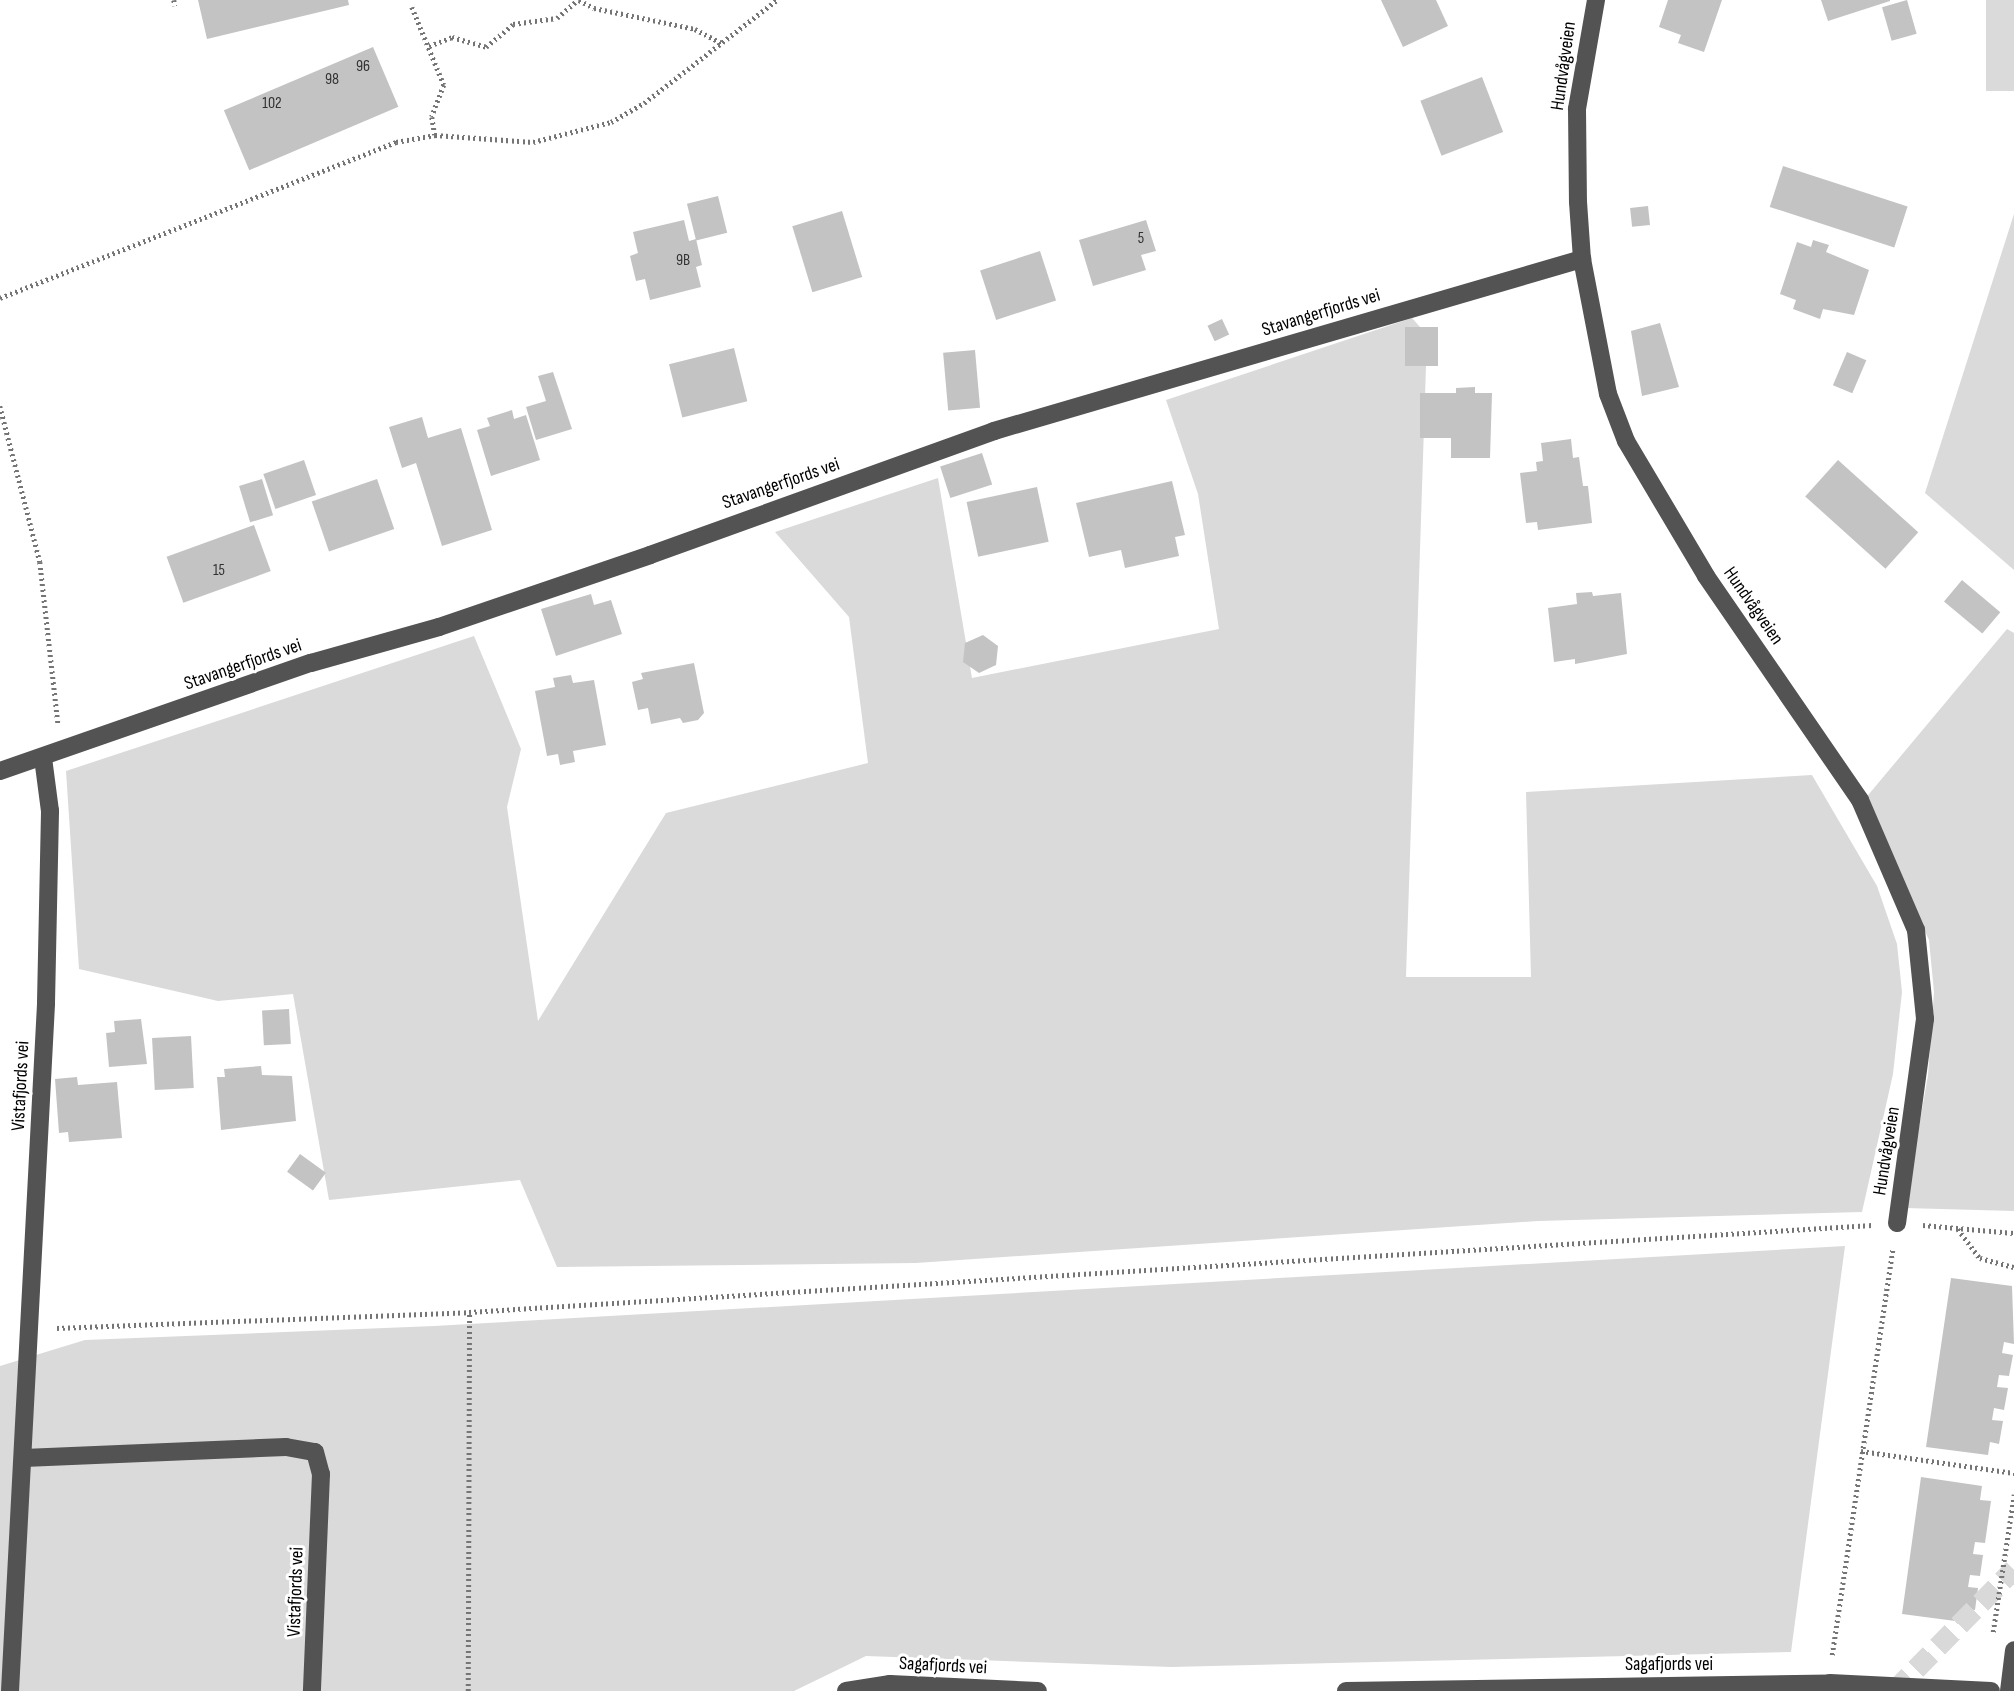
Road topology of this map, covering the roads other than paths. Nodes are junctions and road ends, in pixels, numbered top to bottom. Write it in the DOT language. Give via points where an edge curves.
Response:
graph roads {
  1 [pos="1596,0"];
  2 [pos="1582,259"];
  3 [pos="52,755"];
  4 [pos="0,771"];
  5 [pos="1897,1223"];
  6 [pos="24,1458"];
  7 [pos="2014,1650"];
  8 [pos="10,1691"];
  9 [pos="312,1691"];
  10 [pos="846,1691"];
  11 [pos="1038,1691"];
  12 [pos="1346,1691"];
  13 [pos="1991,1691"];
  14 [pos="2009,1691"];
  1 -- 2 [label="street, Hundvågveien" via="1577,109"];
  2 -- 3 [label="street, Stavangerfjords vei" via="994,431 650,555 439,626 311,663"];
  2 -- 5 [label="street, Hundvågveien" via="1608,394 1626,441 1706,576 1860,800 1916,930 1925,1019"];
  3 -- 4 [label="street, Stavangerfjords vei"];
  3 -- 6 [label="street, Vistafjords vei" via="46,1003"];
  6 -- 8 [label="street, Vistafjords vei"];
  6 -- 9 [label="street, Vistafjords vei" via="286,1447 315,1451 321,1474"];
  7 -- 14 [label="street"];
  10 -- 11 [label="street, Sagafjords vei" via="890,1684"];
  12 -- 13 [label="street, Sagafjords vei" via="1830,1683"];
}
